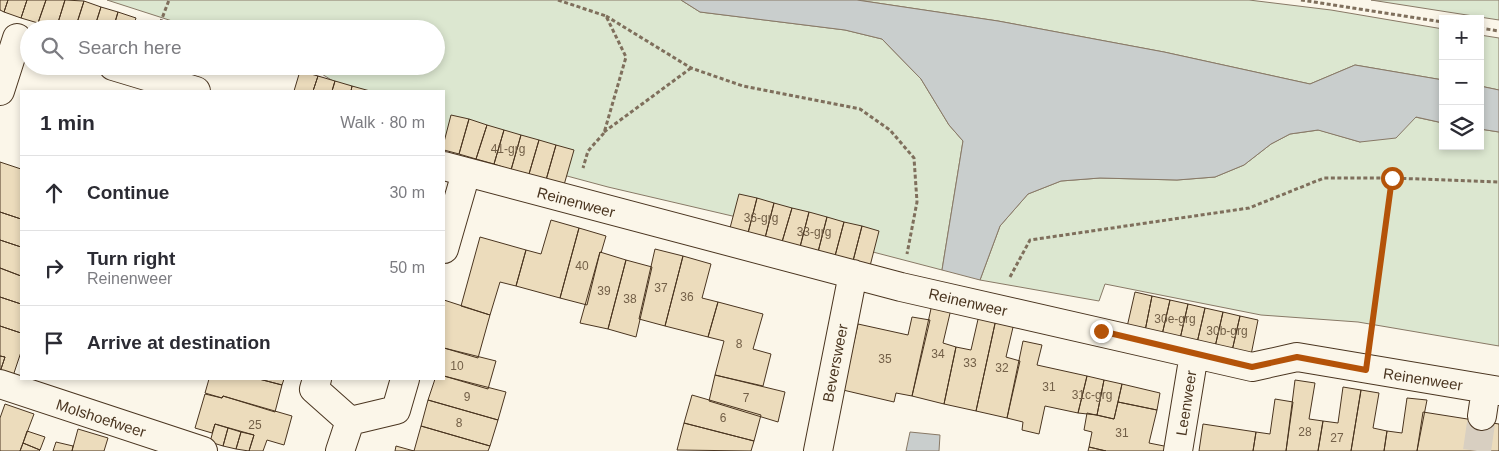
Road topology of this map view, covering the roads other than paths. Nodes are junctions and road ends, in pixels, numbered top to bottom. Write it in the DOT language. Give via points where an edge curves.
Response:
graph roads {
  1 [pos="15,37"];
  2 [pos="142,75"];
  3 [pos="193,90"];
  4 [pos="0,91"];
  5 [pos="455,170"];
  6 [pos="445,242"];
  7 [pos="853,274"];
  8 [pos="1194,354"];
  9 [pos="317,380"];
  10 [pos="405,380"];
  11 [pos="0,384"];
  12 [pos="1492,390"];
  13 [pos="1482,416"];
  14 [pos="350,421"];
  15 [pos="203,451"];
  16 [pos="340,451"];
  17 [pos="818,451"];
  18 [pos="1178,451"];
  1 -- 4 [label="street"];
  2 -- 3 [label="street"];
  5 -- 6 [label="street"];
  5 -- 7 [label="street, Reinenweer"];
  7 -- 8 [label="street, Reinenweer"];
  7 -- 17 [label="street, Beversweer"];
  8 -- 12 [label="street, Reinenweer" via="1252,367 1297,357"];
  8 -- 18 [label="street, Leenweer"];
  9 -- 14 [label="street" via="314,390"];
  10 -- 14 [label="street" via="396,410"];
  11 -- 15 [label="street, Molshoefweer"];
  12 -- 13 [label="street"];
  14 -- 16 [label="street"];
}
